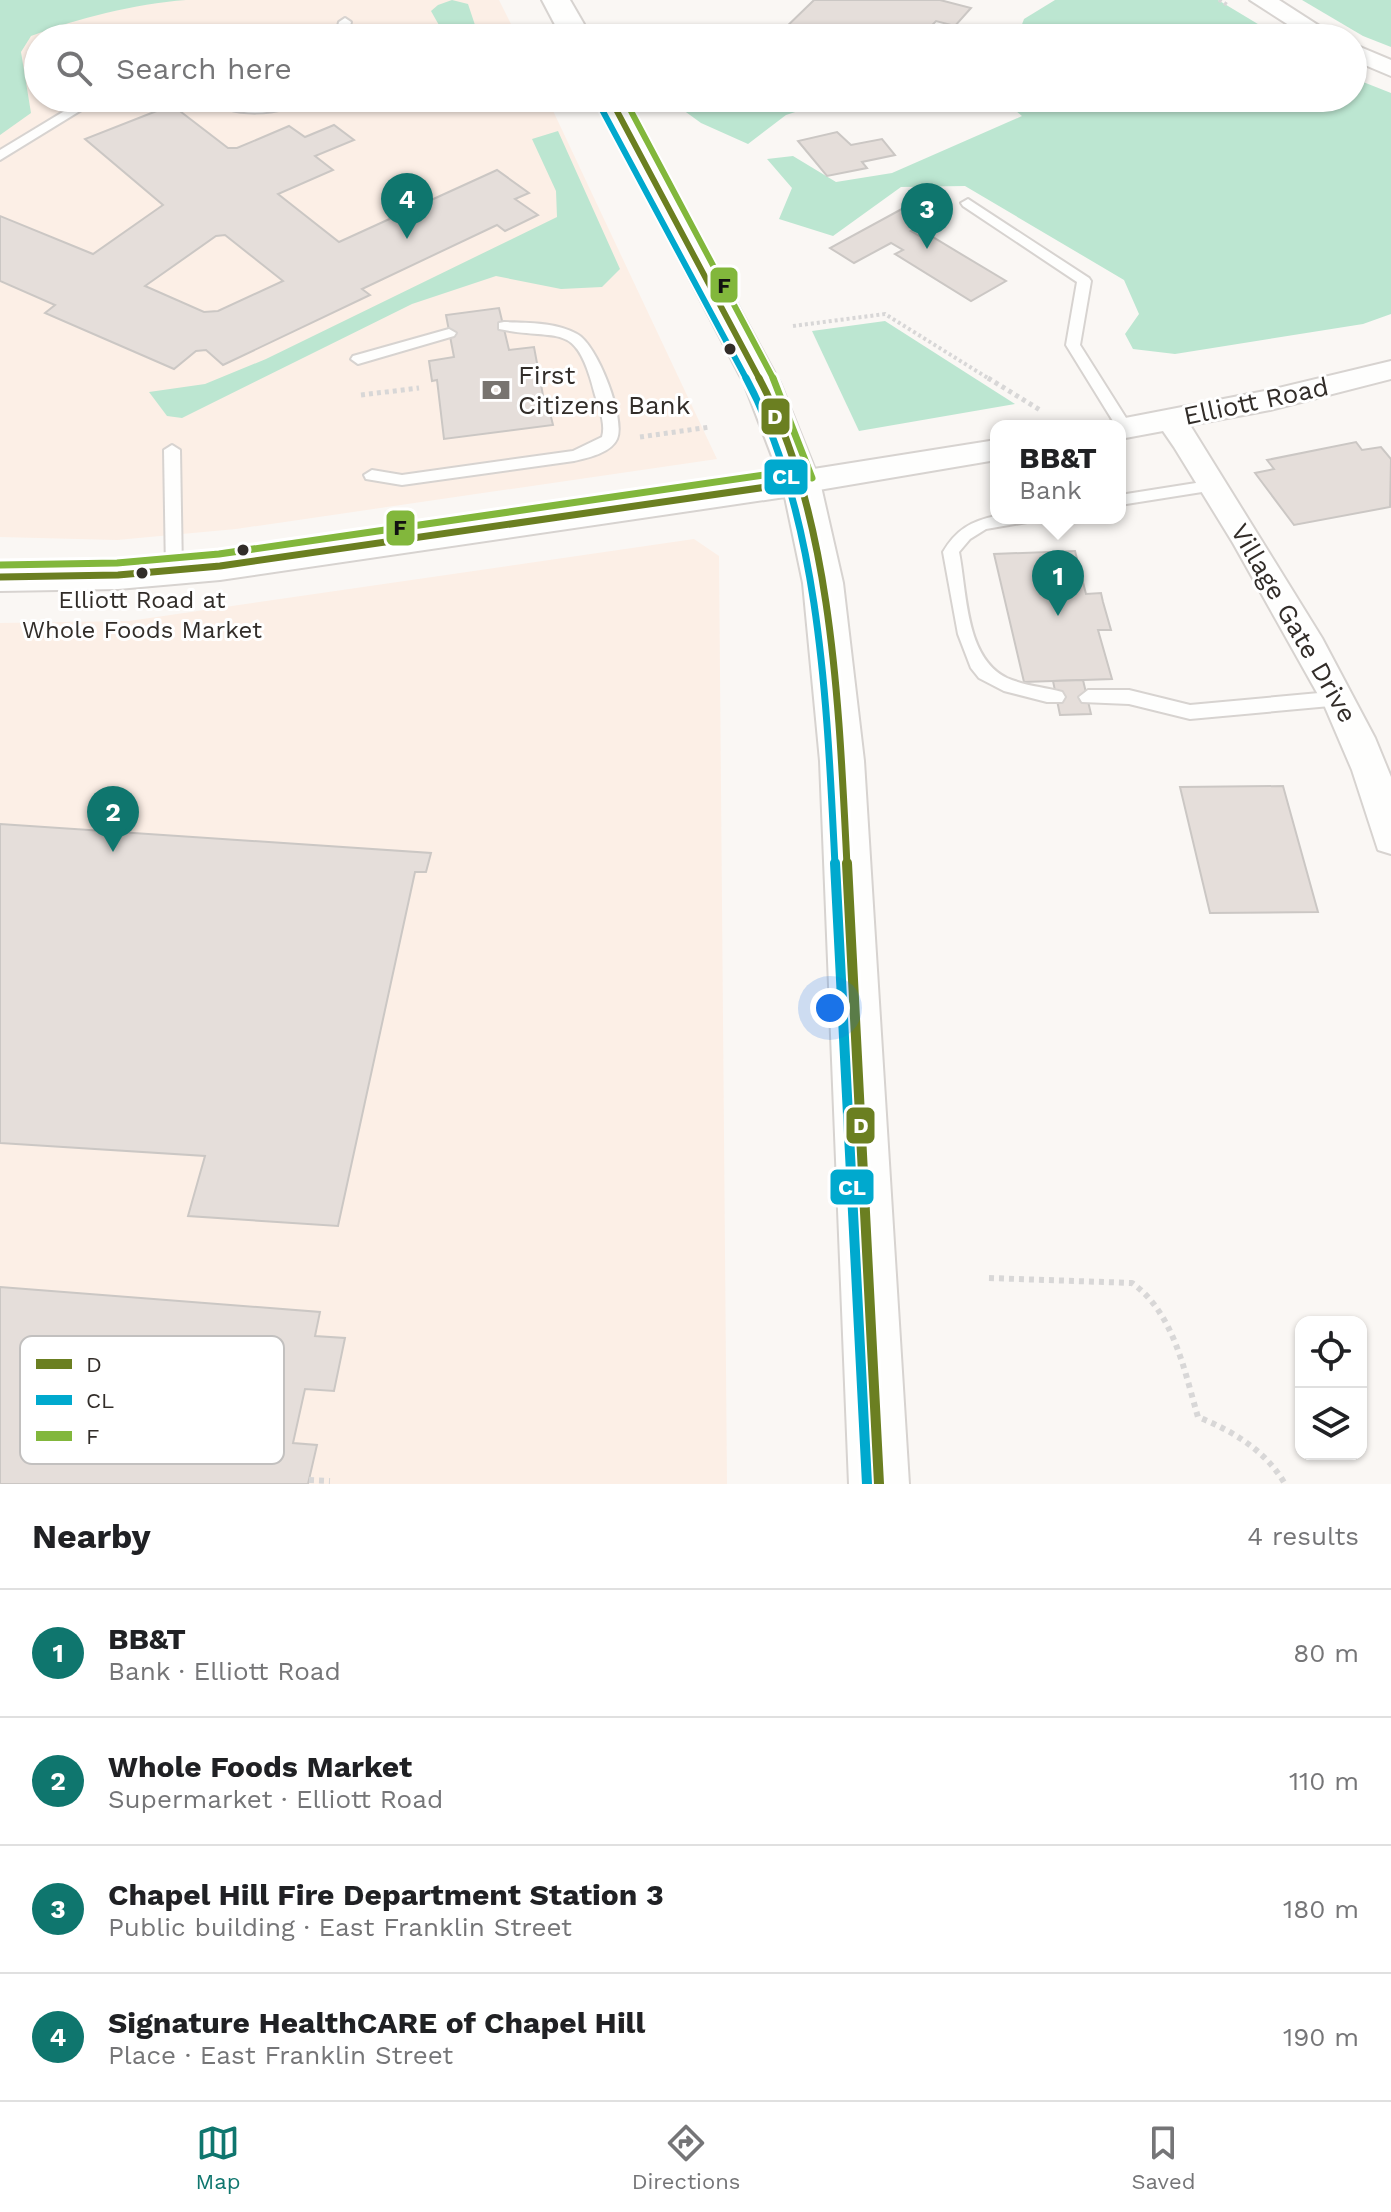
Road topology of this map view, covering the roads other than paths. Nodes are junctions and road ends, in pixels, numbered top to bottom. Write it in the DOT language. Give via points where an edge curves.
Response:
graph roads {
  1 [pos="556,0"];
  2 [pos="1262,0"];
  3 [pos="569,24"];
  4 [pos="1302,24"];
  5 [pos="1367,58"];
  6 [pos="1391,69"];
  7 [pos="72,112"];
  8 [pos="617,112"];
  9 [pos="0,156"];
  10 [pos="968,203"];
  11 [pos="504,326"];
  12 [pos="449,333"];
  13 [pos="358,359"];
  14 [pos="1391,371"];
  15 [pos="1117,420"];
  16 [pos="1171,420"];
  17 [pos="1126,428"];
  18 [pos="172,450"];
  19 [pos="990,451"];
  20 [pos="372,475"];
  21 [pos="801,482"];
  22 [pos="1215,485"];
  23 [pos="1126,499"];
  24 [pos="990,522"];
  25 [pos="174,571"];
  26 [pos="0,577"];
  27 [pos="1056,697"];
  28 [pos="1088,697"];
  29 [pos="1341,698"];
  30 [pos="1391,839"];
  31 [pos="879,1484"];
  1 -- 3 [label="main road"];
  2 -- 4 [label="street"];
  5 -- 6 [label="street"];
  7 -- 9 [label="lane"];
  8 -- 21 [label="main road" via="762,383"];
  10 -- 15 [label="lane" via="1084,281 1073,345"];
  11 -- 20 [label="lane" via="560,331 578,338 589,350 612,429 609,440 574,456 402,480"];
  12 -- 13 [label="lane"];
  14 -- 16 [label="street, Elliott Road"];
  16 -- 17 [label="street, Elliott Road"];
  16 -- 22 [label="street, Village Gate Drive"];
  18 -- 25 [label="lane"];
  19 -- 21 [label="street"];
  21 -- 25 [label="main road"];
  21 -- 31 [label="main road" via="823,583 842,761"];
  22 -- 23 [label="lane"];
  22 -- 29 [label="street, Village Gate Drive"];
  24 -- 27 [label="lane" via="968,529 951,552 972,654 983,671 1022,692"];
  25 -- 26 [label="main road"];
  28 -- 29 [label="lane" via="1129,697 1190,712"];
  29 -- 30 [label="street, Village Gate Drive"];
}
